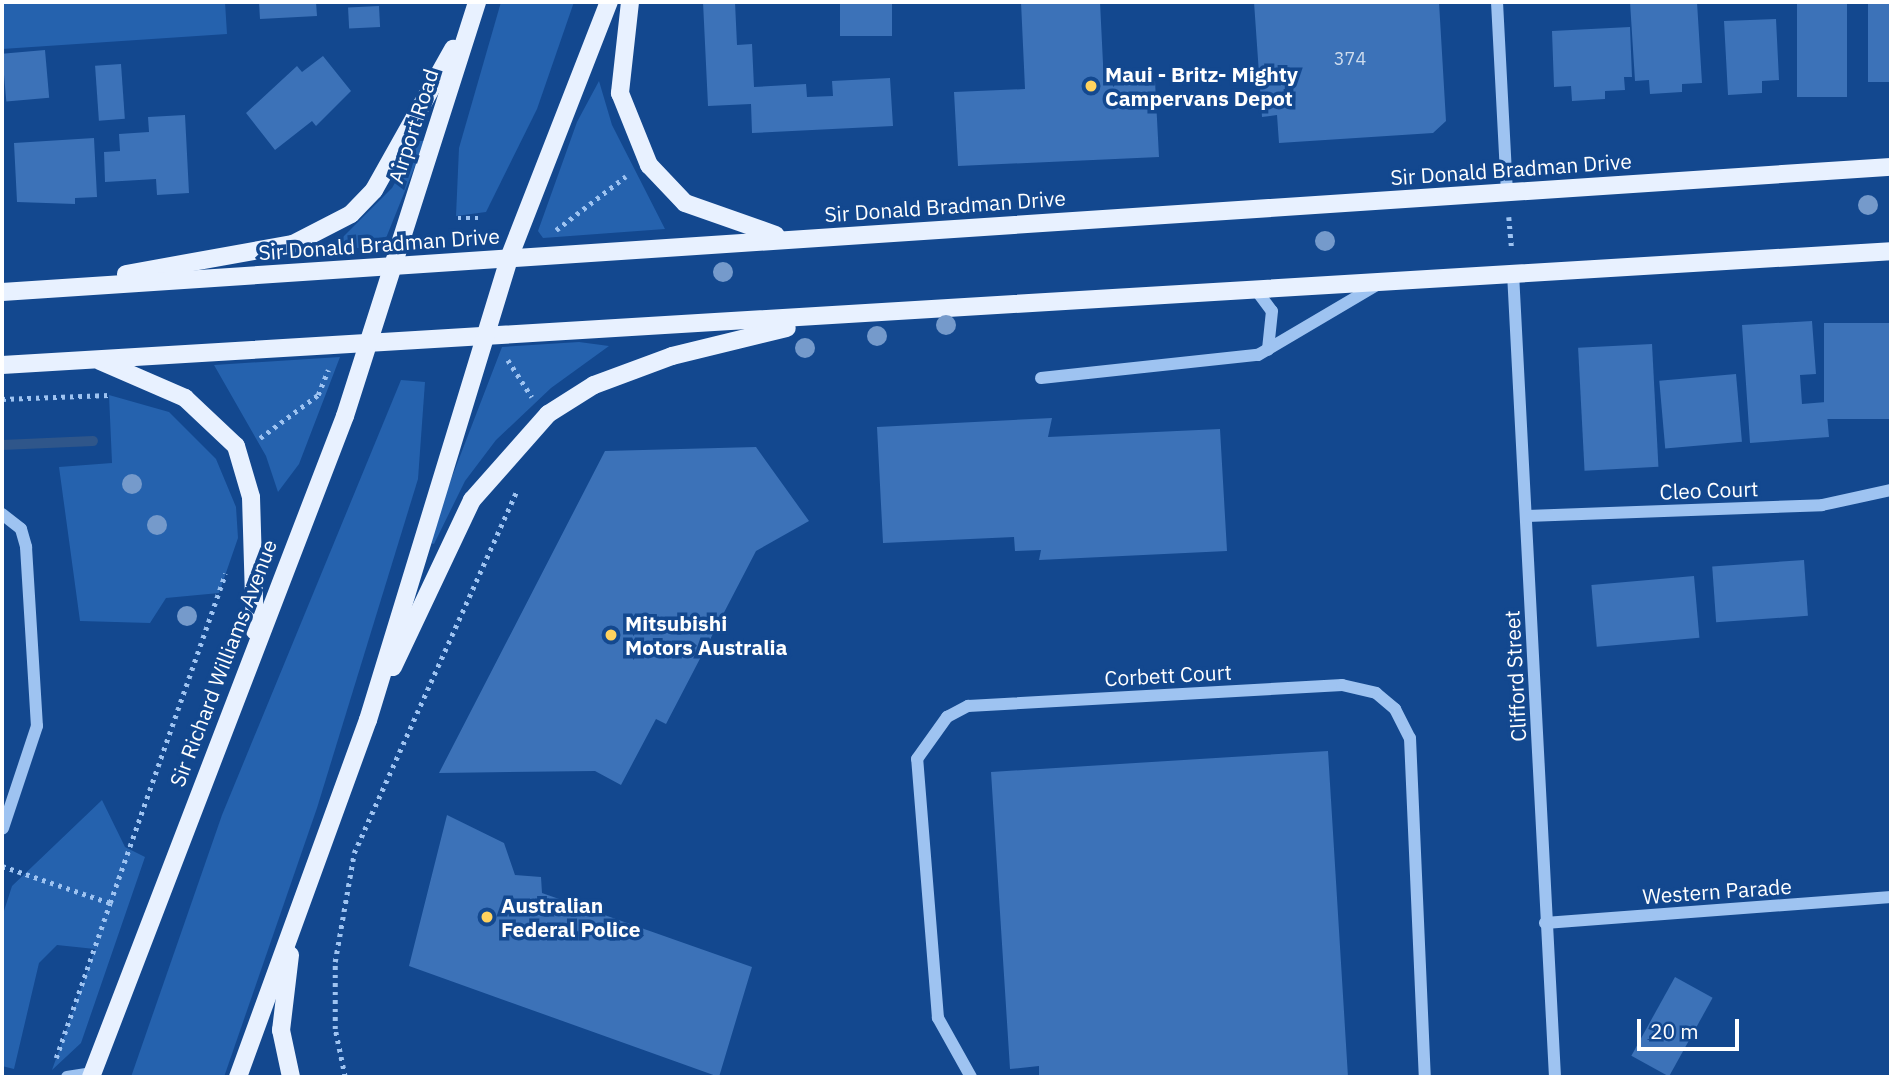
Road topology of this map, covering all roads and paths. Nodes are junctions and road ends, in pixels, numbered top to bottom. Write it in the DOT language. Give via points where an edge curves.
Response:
graph roads {
  1 [pos="609,2"];
  2 [pos="630,2"];
  3 [pos="1497,2"];
  4 [pos="476,5"];
  5 [pos="649,165"];
  6 [pos="1891,167"];
  7 [pos="1507,192"];
  8 [pos="458,218"];
  9 [pos="483,218"];
  10 [pos="553,236"];
  11 [pos="791,239"];
  12 [pos="1891,251"];
  13 [pos="509,258"];
  14 [pos="393,264"];
  15 [pos="1513,273"];
  16 [pos="1381,282"];
  17 [pos="36,290"];
  18 [pos="1256,290"];
  19 [pos="2,292"];
  20 [pos="856,315"];
  21 [pos="482,337"];
  22 [pos="368,343"];
  23 [pos="1268,350"];
  24 [pos="96,360"];
  25 [pos="508,360"];
  26 [pos="331,361"];
  27 [pos="2,365"];
  28 [pos="1041,377"];
  29 [pos="121,397"];
  30 [pos="532,397"];
  31 [pos="2,399"];
  32 [pos="259,439"];
  33 [pos="520,483"];
  34 [pos="1891,490"];
  35 [pos="2,514"];
  36 [pos="1527,516"];
  37 [pos="229,564"];
  38 [pos="256,639"];
  39 [pos="368,720"];
  40 [pos="2,829"];
  41 [pos="2,866"];
  42 [pos="1891,897"];
  43 [pos="110,903"];
  44 [pos="1545,923"];
  45 [pos="293,924"];
  46 [pos="52,1070"];
  47 [pos="92,1075"];
  48 [pos="67,1077"];
  49 [pos="238,1077"];
  50 [pos="290,1077"];
  51 [pos="345,1077"];
  52 [pos="971,1077"];
  53 [pos="1425,1077"];
  54 [pos="1555,1077"];
  1 -- 13 [label="main road"];
  2 -- 5 [label="main road" via="620,93"];
  3 -- 7 [label="street"];
  4 -- 14 [label="main road, Airport Road"];
  4 -- 17 [label="main road" via="407,137 351,214 293,244"];
  5 -- 10 [label="path" via="559,224"];
  5 -- 11 [label="main road" via="685,203"];
  6 -- 7 [label="main road, Sir Donald Bradman Drive"];
  7 -- 11 [label="main road, Sir Donald Bradman Drive"];
  7 -- 15 [label="path"];
  8 -- 9 [label="path"];
  11 -- 13 [label="main road, Sir Donald Bradman Drive"];
  12 -- 15 [label="main road"];
  13 -- 14 [label="main road, Sir Donald Bradman Drive"];
  13 -- 21 [label="main road"];
  14 -- 17 [label="main road, Sir Donald Bradman Drive"];
  14 -- 22 [label="main road, Sir Richard Williams Avenue"];
  15 -- 16 [label="main road"];
  15 -- 36 [label="street, Clifford Street"];
  16 -- 18 [label="main road"];
  16 -- 23 [label="street"];
  17 -- 19 [label="main road, Sir Donald Bradman Drive"];
  18 -- 20 [label="main road"];
  18 -- 23 [label="street" via="1272,312"];
  20 -- 21 [label="main road"];
  20 -- 39 [label="main road" via="672,356 594,385 548,414 471,500"];
  21 -- 22 [label="main road"];
  21 -- 39 [label="main road"];
  22 -- 24 [label="main road"];
  22 -- 38 [label="main road, Sir Richard Williams Avenue"];
  23 -- 28 [label="street" via="1229,362"];
  24 -- 27 [label="main road"];
  24 -- 38 [label="main road" via="185,398 236,446 251,497"];
  25 -- 30 [label="path"];
  26 -- 32 [label="path" via="318,396"];
  29 -- 31 [label="path"];
  33 -- 51 [label="path" via="354,853 335,962 335,1029"];
  34 -- 36 [label="street, Cleo Court" via="1822,505"];
  35 -- 40 [label="street" via="21,529 26,547 37,726"];
  36 -- 44 [label="street, Clifford Street"];
  37 -- 43 [label="path"];
  38 -- 47 [label="main road, Sir Richard Williams Avenue"];
  39 -- 45 [label="main road"];
  41 -- 43 [label="path"];
  42 -- 44 [label="street, Western Parade"];
  43 -- 46 [label="path"];
  44 -- 54 [label="street, Clifford Street"];
  45 -- 49 [label="main road"];
  45 -- 50 [label="main road" via="281,1030"];
  47 -- 48 [label="street"];
  52 -- 53 [label="street, Corbett Court" via="938,1018 917,760 947,718 968,706 1342,685 1376,693 1395,709 1410,738"];
}
